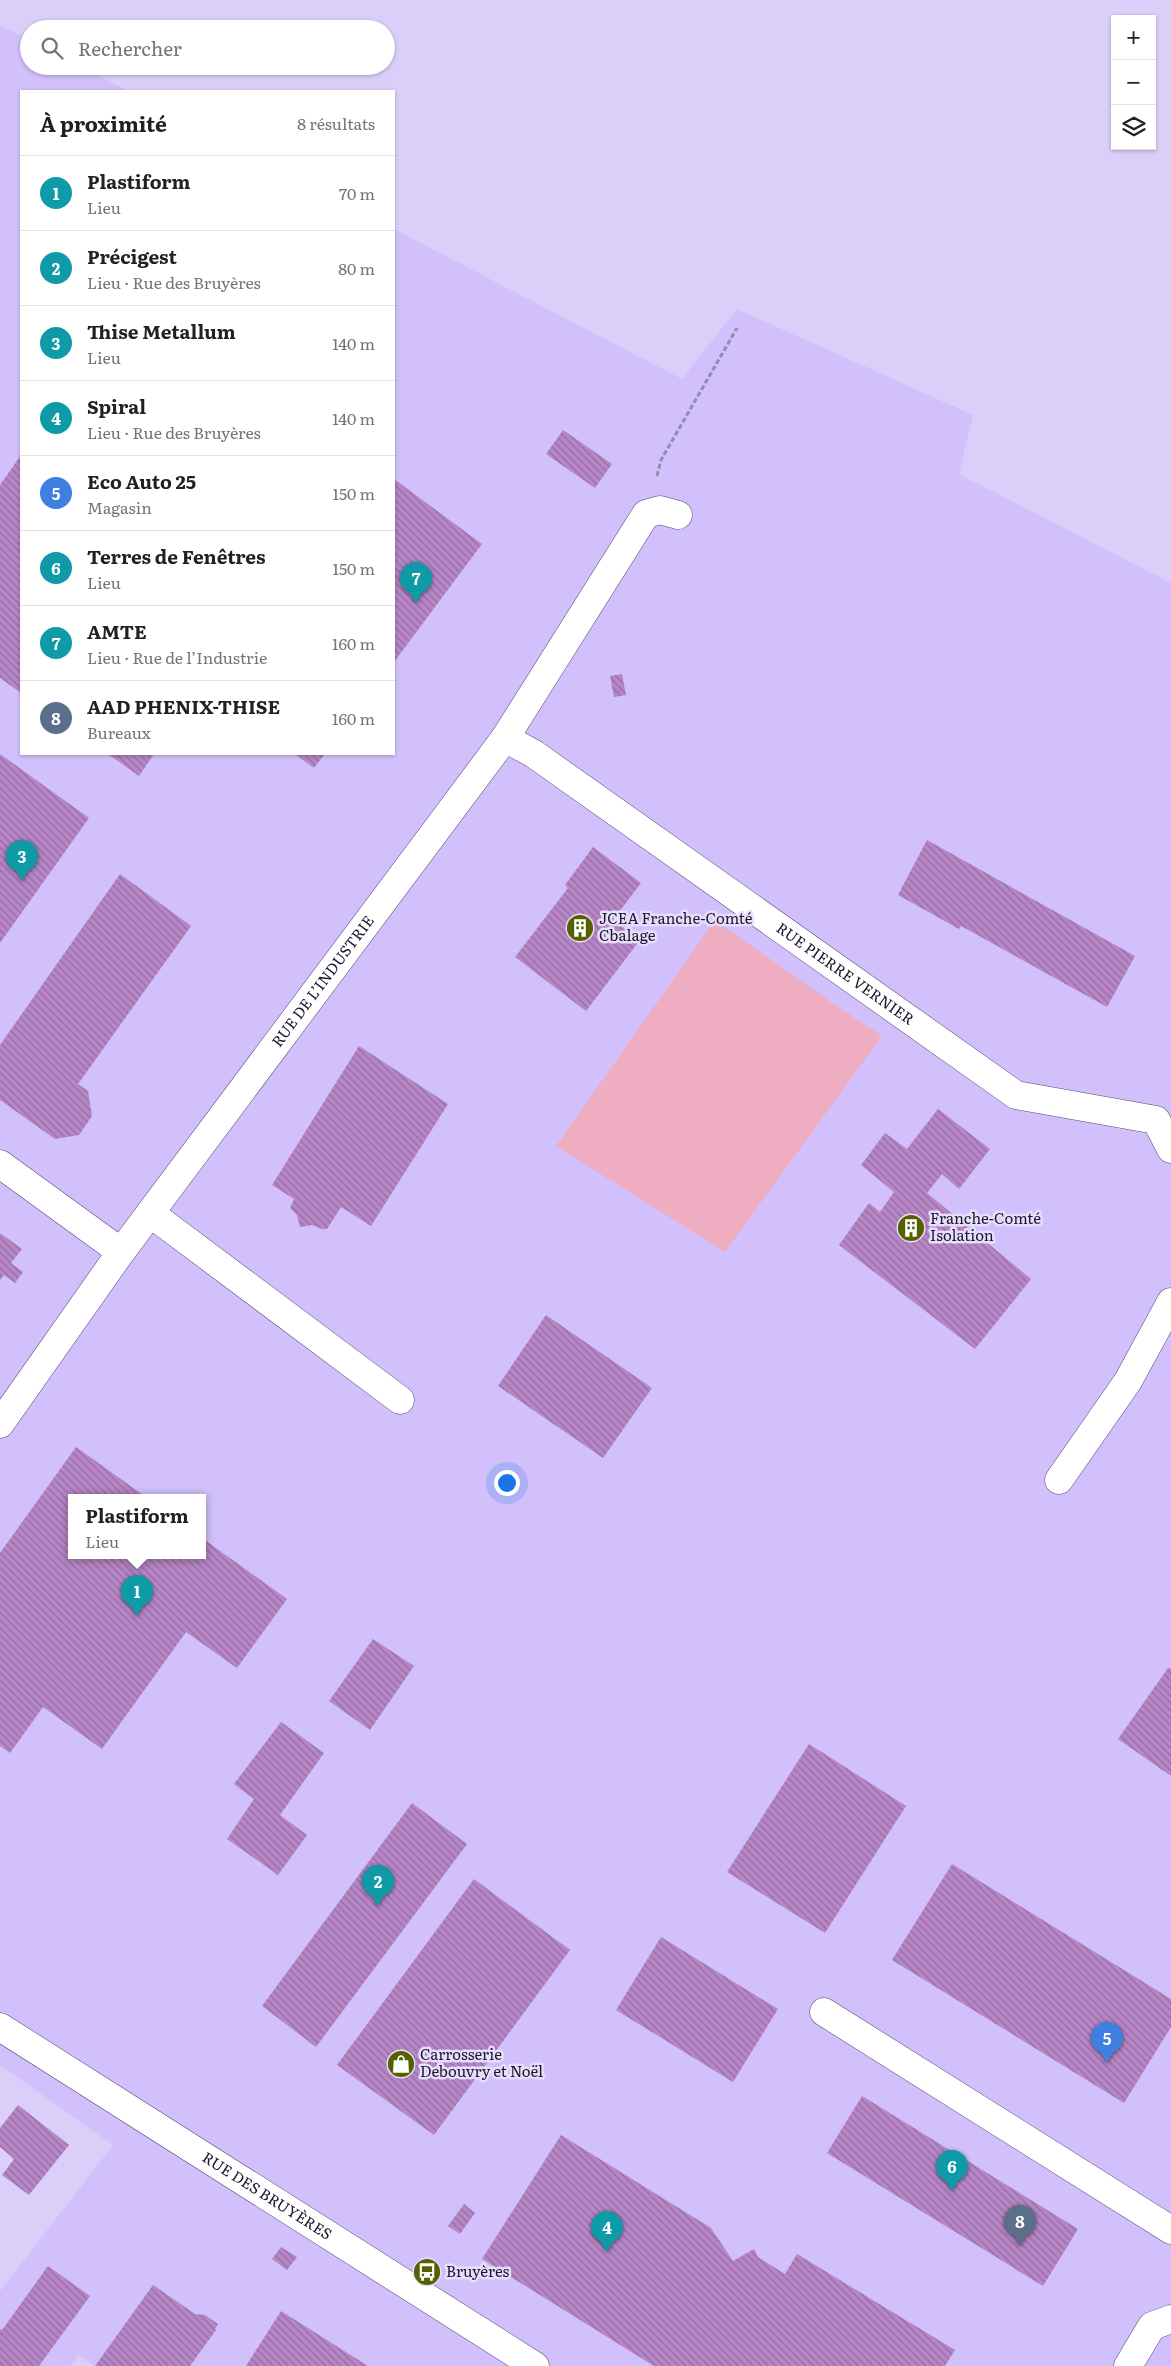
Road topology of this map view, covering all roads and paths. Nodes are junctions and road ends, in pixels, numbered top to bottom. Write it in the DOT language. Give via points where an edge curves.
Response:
graph roads {
  1 [pos="737,328"];
  2 [pos="646,514"];
  3 [pos="678,515"];
  4 [pos="505,738"];
  5 [pos="1171,1149"];
  6 [pos="0,1164"];
  7 [pos="150,1213"];
  8 [pos="121,1252"];
  9 [pos="1171,1302"];
  10 [pos="400,1400"];
  11 [pos="0,1424"];
  12 [pos="1059,1480"];
  13 [pos="824,2012"];
  14 [pos="0,2027"];
  15 [pos="1171,2230"];
  16 [pos="1171,2319"];
  17 [pos="535,2366"];
  18 [pos="1128,2366"];
  1 -- 2 [label="path" via="661,460"];
  2 -- 3 [label="street" via="660,510"];
  2 -- 4 [label="street, RUE DE L’INDUSTRIE"];
  4 -- 5 [label="street, RUE PIERRE VERNIER" via="534,754 1016,1095 1156,1120"];
  4 -- 7 [label="street, RUE DE L’INDUSTRIE"];
  6 -- 8 [label="street"];
  7 -- 8 [label="street, RUE DE L’INDUSTRIE"];
  7 -- 10 [label="street"];
  8 -- 11 [label="street, RUE DE L’INDUSTRIE"];
  9 -- 12 [label="street" via="1128,1381"];
  13 -- 15 [label="street"];
  14 -- 17 [label="street, RUE DES BRUYÈRES"];
  16 -- 18 [label="street" via="1152,2326"];
}
